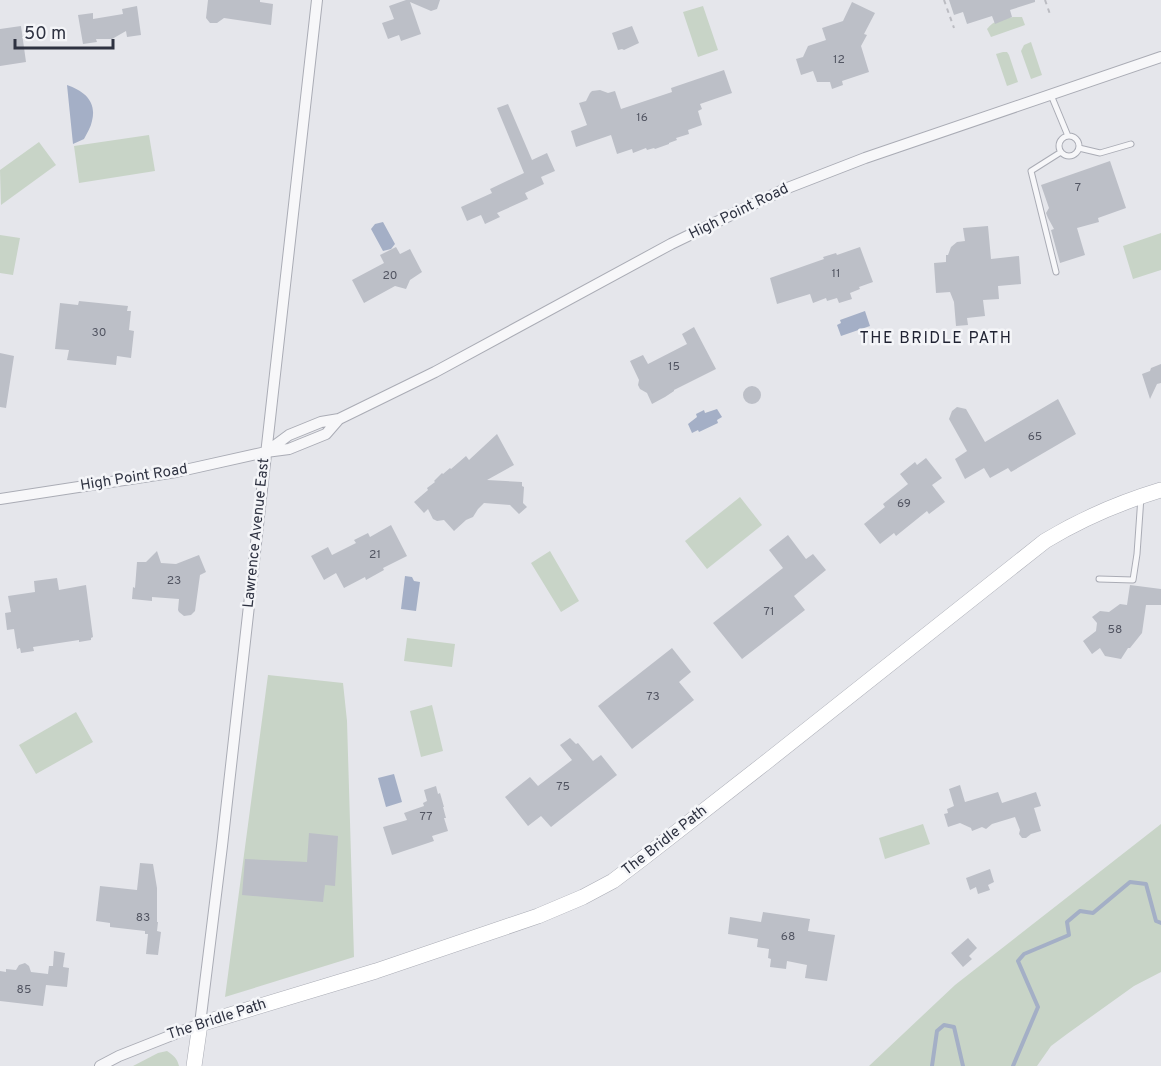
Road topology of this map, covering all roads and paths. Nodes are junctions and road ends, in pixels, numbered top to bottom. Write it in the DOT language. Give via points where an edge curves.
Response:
graph roads {
  1 [pos="317,0"];
  2 [pos="944,0"];
  3 [pos="1045,0"];
  4 [pos="1051,17"];
  5 [pos="954,28"];
  6 [pos="1161,57"];
  7 [pos="1051,94"];
  8 [pos="1068,136"];
  9 [pos="1131,144"];
  10 [pos="1079,148"];
  11 [pos="1061,152"];
  12 [pos="1056,272"];
  13 [pos="266,452"];
  14 [pos="1161,490"];
  15 [pos="1141,496"];
  16 [pos="0,499"];
  17 [pos="1099,579"];
  18 [pos="200,1024"];
  19 [pos="100,1066"];
  20 [pos="194,1066"];
  1 -- 13 [label="street, Lawrence Avenue East"];
  2 -- 5 [label="path"];
  3 -- 4 [label="path"];
  6 -- 7 [label="street, High Point Road"];
  7 -- 8 [label="lane"];
  7 -- 13 [label="street, High Point Road" via="785,189 671,244 435,372 339,419 289,435"];
  8 -- 10 [label="lane" via="1077,139"];
  8 -- 11 [label="lane" via="1060,142"];
  9 -- 10 [label="lane" via="1100,153"];
  10 -- 11 [label="lane" via="1070,157"];
  11 -- 12 [label="lane" via="1031,171"];
  13 -- 16 [label="street, High Point Road" via="176,472"];
  13 -- 18 [label="street, Lawrence Avenue East"];
  14 -- 15 [label="street, The Bridle Path"];
  15 -- 17 [label="lane" via="1133,580"];
  15 -- 18 [label="street, The Bridle Path" via="1075,523 1045,541 613,881 538,916"];
  18 -- 19 [label="street, The Bridle Path"];
  18 -- 20 [label="street, Lawrence Avenue East"];
}
